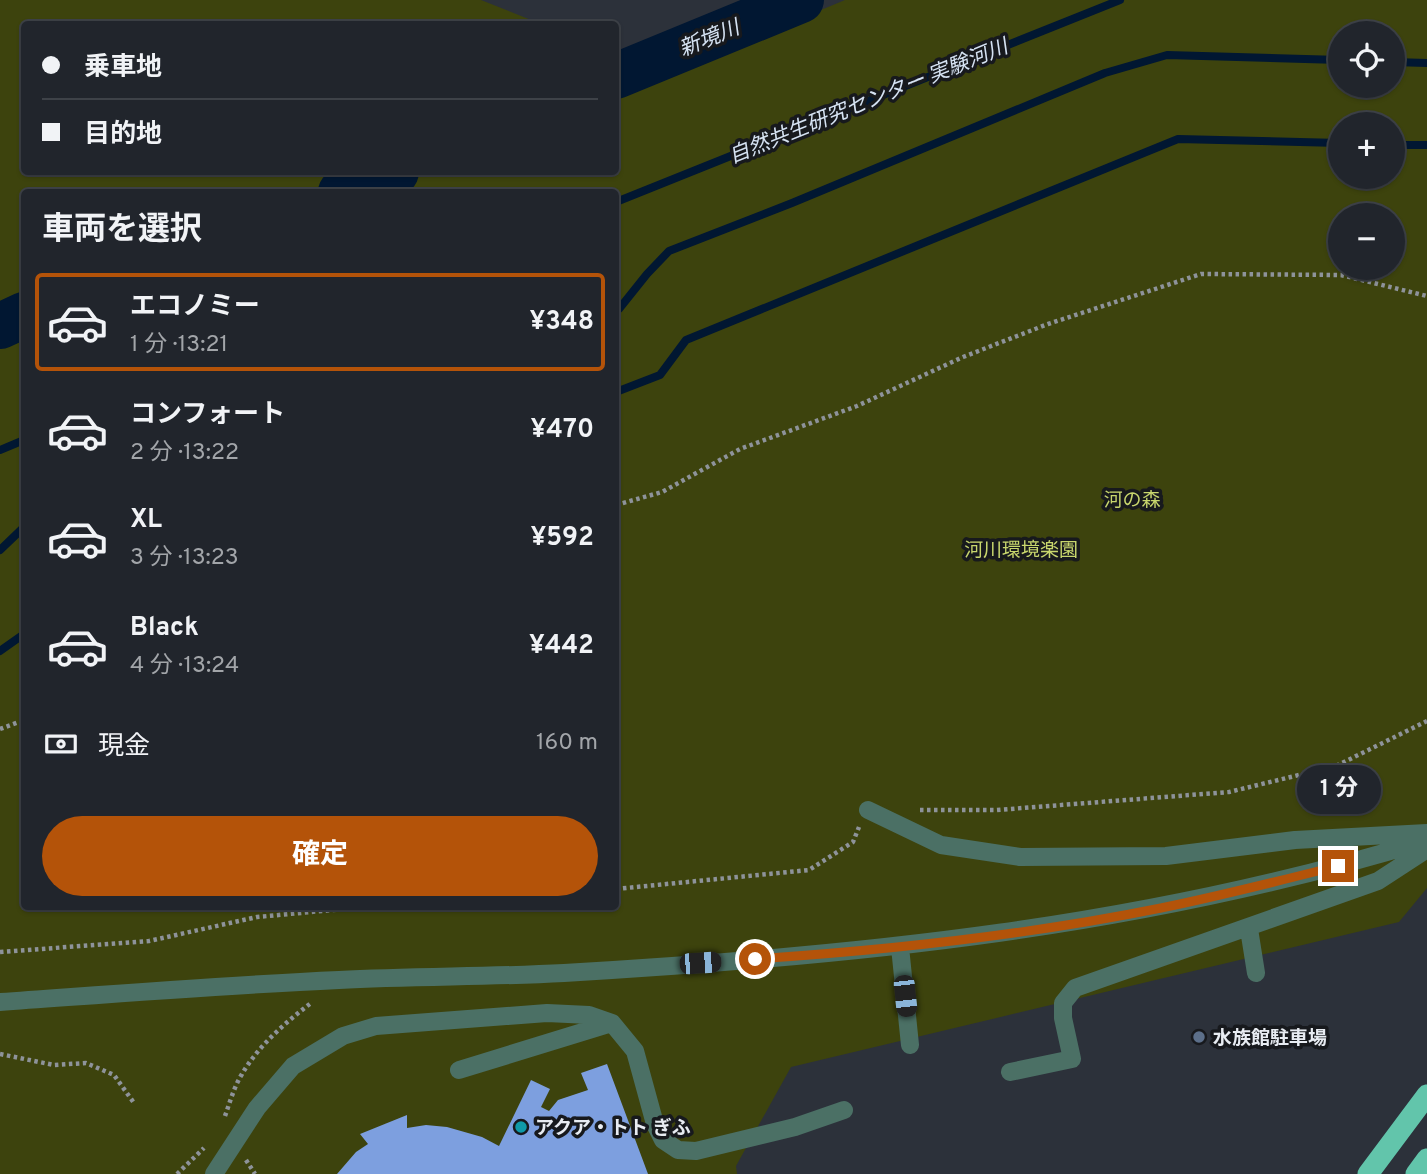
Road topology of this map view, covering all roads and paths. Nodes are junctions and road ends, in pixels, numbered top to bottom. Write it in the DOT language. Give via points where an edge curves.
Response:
graph roads {
  1 [pos="1427,296"];
  2 [pos="619,504"];
  3 [pos="21,721"];
  4 [pos="1427,721"];
  5 [pos="0,729"];
  6 [pos="868,810"];
  7 [pos="906,810"];
  8 [pos="1427,833"];
  9 [pos="1427,840"];
  10 [pos="1427,849"];
  11 [pos="619,889"];
  12 [pos="333,910"];
  13 [pos="1249,929"];
  14 [pos="900,947"];
  15 [pos="0,951"];
  16 [pos="1256,973"];
  17 [pos="342,980"];
  18 [pos="0,1002"];
  19 [pos="612,1023"];
  20 [pos="910,1045"];
  21 [pos="0,1054"];
  22 [pos="459,1070"];
  23 [pos="1010,1072"];
  24 [pos="1427,1095"];
  25 [pos="134,1103"];
  26 [pos="844,1110"];
  27 [pos="223,1121"];
  28 [pos="1427,1159"];
  29 [pos="214,1174"];
  30 [pos="1368,1174"];
  31 [pos="1416,1174"];
  1 -- 2 [label="path" via="1340,275 1201,274 963,357 857,405 740,449 662,492"];
  3 -- 5 [label="path"];
  4 -- 7 [label="path" via="1336,766 1230,792 998,810"];
  6 -- 8 [label="lane" via="941,845 1020,857 1166,856 1295,840"];
  6 -- 11 [label="path" via="853,842 809,870"];
  9 -- 14 [label="lane" via="1348,864 1160,908"];
  10 -- 13 [label="lane" via="1378,881"];
  12 -- 15 [label="path" via="257,917 149,941"];
  13 -- 16 [label="lane"];
  13 -- 23 [label="lane" via="1075,988 1063,1003 1072,1059"];
  14 -- 17 [label="lane" via="562,973"];
  14 -- 20 [label="lane"];
  17 -- 18 [label="lane"];
  17 -- 27 [label="path" via="289,1019 261,1048 241,1076"];
  19 -- 22 [label="lane"];
  19 -- 26 [label="lane" via="635,1051 663,1140 678,1150 696,1151"];
  19 -- 29 [label="lane" via="589,1015 547,1013 376,1026 343,1036 293,1066 257,1108"];
  21 -- 25 [label="path" via="54,1065 86,1063 114,1075"];
  24 -- 30 [label="highway"];
  28 -- 31 [label="highway"];
}
